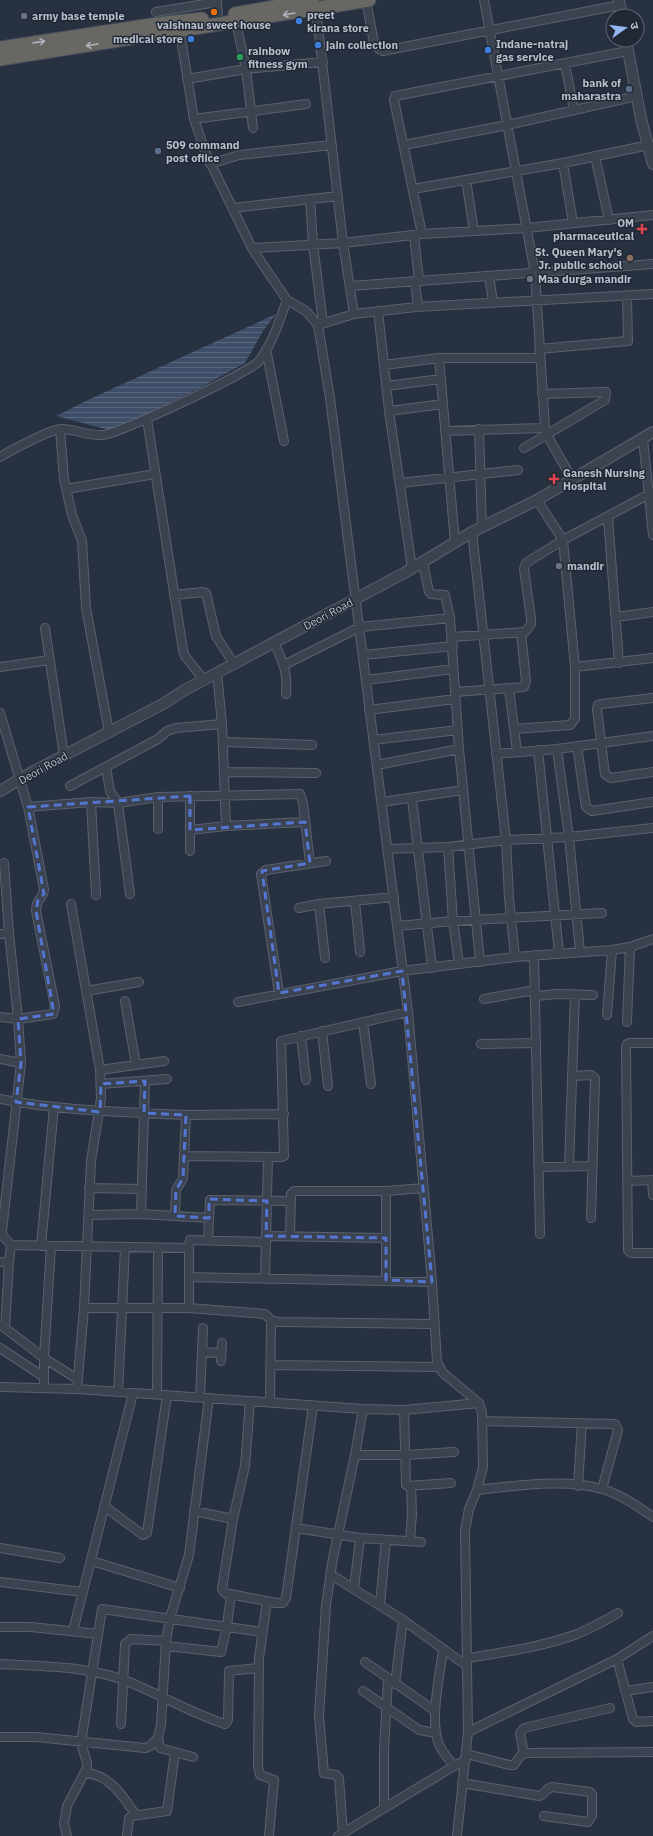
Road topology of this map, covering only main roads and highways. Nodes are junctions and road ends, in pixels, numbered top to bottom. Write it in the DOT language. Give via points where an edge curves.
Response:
graph roads {
  1 [pos="367,0"];
  2 [pos="259,4"];
  3 [pos="314,4"];
  4 [pos="179,26"];
  5 [pos="0,48"];
  6 [pos="0,59"];
  1 -- 3 [label="highway"];
  2 -- 3 [label="highway"];
  2 -- 4 [label="highway"];
  3 -- 4 [label="highway, one-way" via="236,22"];
  5 -- 4 [label="highway, one-way"];
  4 -- 6 [label="highway, one-way"];
}
